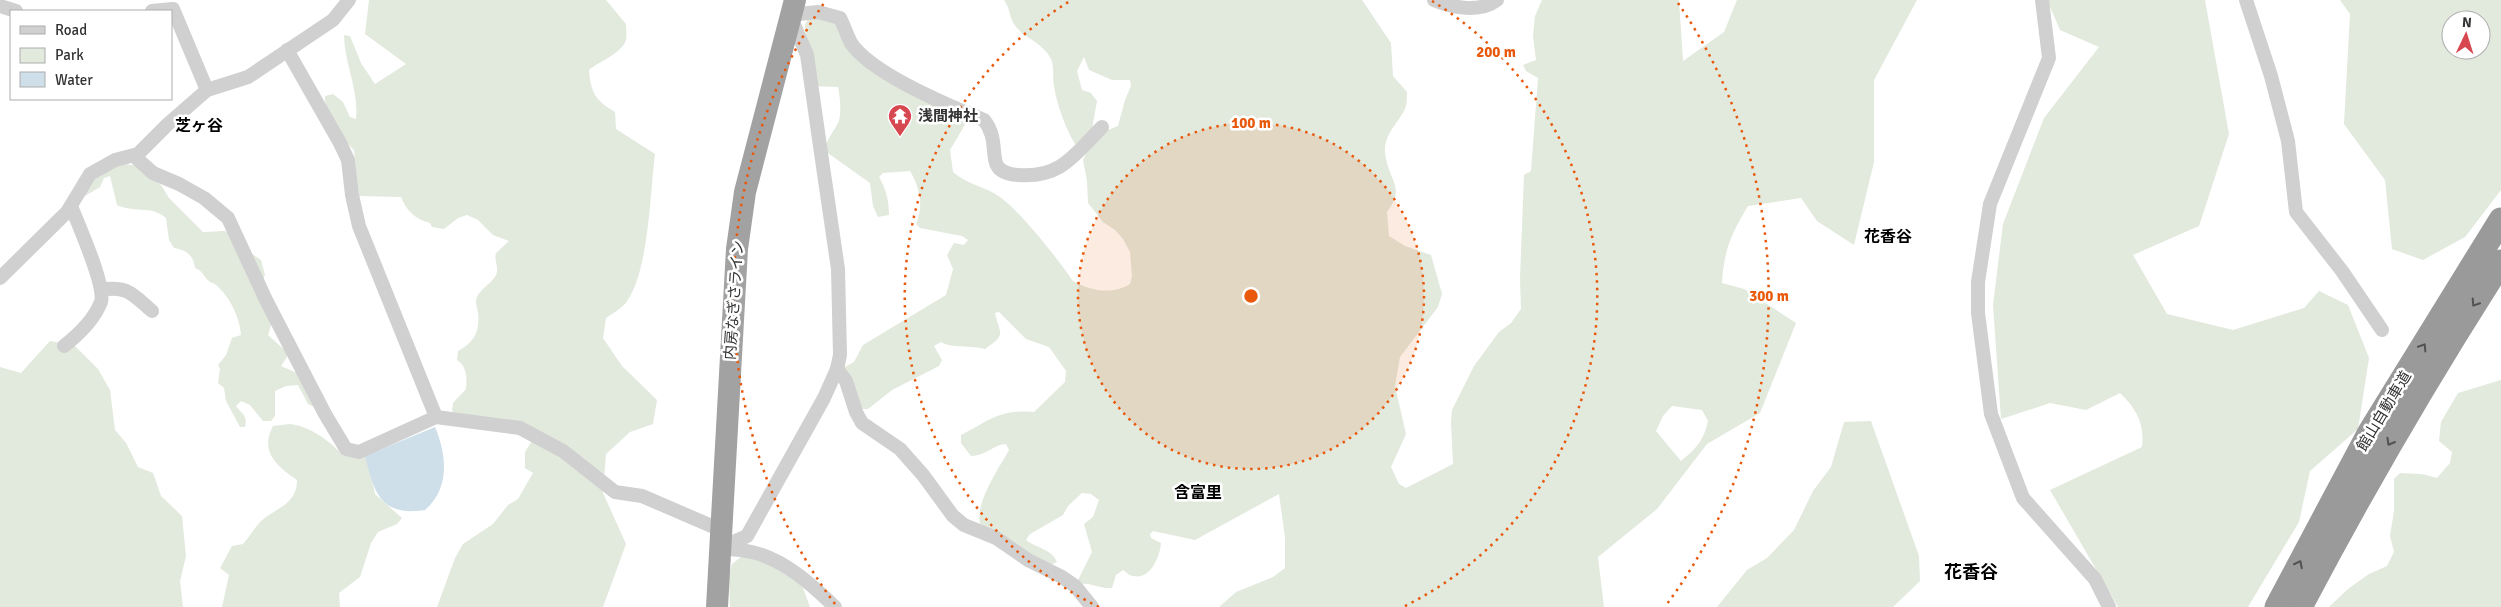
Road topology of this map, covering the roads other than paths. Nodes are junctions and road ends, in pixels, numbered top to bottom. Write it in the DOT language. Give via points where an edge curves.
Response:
graph roads {
  1 [pos="349,0"];
  2 [pos="1434,0"];
  3 [pos="1497,0"];
  4 [pos="2042,0"];
  5 [pos="2246,0"];
  6 [pos="0,6"];
  7 [pos="792,7"];
  8 [pos="13,10"];
  9 [pos="162,10"];
  10 [pos="287,50"];
  11 [pos="207,90"];
  12 [pos="1102,127"];
  13 [pos="134,156"];
  14 [pos="71,206"];
  15 [pos="2501,220"];
  16 [pos="2501,262"];
  17 [pos="0,278"];
  18 [pos="101,290"];
  19 [pos="152,311"];
  20 [pos="2382,330"];
  21 [pos="64,346"];
  22 [pos="837,369"];
  23 [pos="436,417"];
  24 [pos="721,539"];
  25 [pos="717,607"];
  26 [pos="835,607"];
  27 [pos="1092,607"];
  28 [pos="2109,607"];
  29 [pos="2277,607"];
  30 [pos="2300,607"];
  1 -- 10 [label="street" via="333,20"];
  2 -- 3 [label="street" via="1475,8"];
  4 -- 28 [label="street" via="2049,58 1990,204 1978,282 1978,313 1991,414 2023,498 2095,579"];
  5 -- 20 [label="street" via="2288,141 2296,212"];
  6 -- 8 [label="street"];
  7 -- 12 [label="street" via="840,18 852,44 877,67 902,83 984,120 991,128 997,166 1002,171 1029,176 1061,166 1082,152 1088,139"];
  7 -- 22 [label="street" via="807,55 838,269 840,355"];
  7 -- 24 [label="highway, 内房なぎさライン" via="745,192 737,248"];
  9 -- 11 [label="street" via="172,9"];
  10 -- 11 [label="street" via="248,77"];
  10 -- 23 [label="street" via="348,160 359,226"];
  11 -- 13 [label="street"];
  13 -- 14 [label="street" via="115,160 90,174"];
  13 -- 23 [label="street" via="153,173 204,198 228,218 270,308 346,449 359,452"];
  14 -- 17 [label="street"];
  14 -- 18 [label="street"];
  29 -- 15 [label="highway, 館山自動車道, one-way" via="2370,432"];
  16 -- 30 [label="highway, 館山自動車道, one-way" via="2391,440"];
  18 -- 19 [label="street" via="127,289"];
  18 -- 21 [label="street" via="101,300 93,317"];
  22 -- 24 [label="street" via="747,536"];
  22 -- 27 [label="street" via="846,381 862,423 900,449 953,516 1062,577 1075,586"];
  23 -- 24 [label="street" via="520,428 563,451 615,492 642,496"];
  24 -- 25 [label="highway, 内房なぎさライン"];
  24 -- 26 [label="street" via="794,571"];
}
